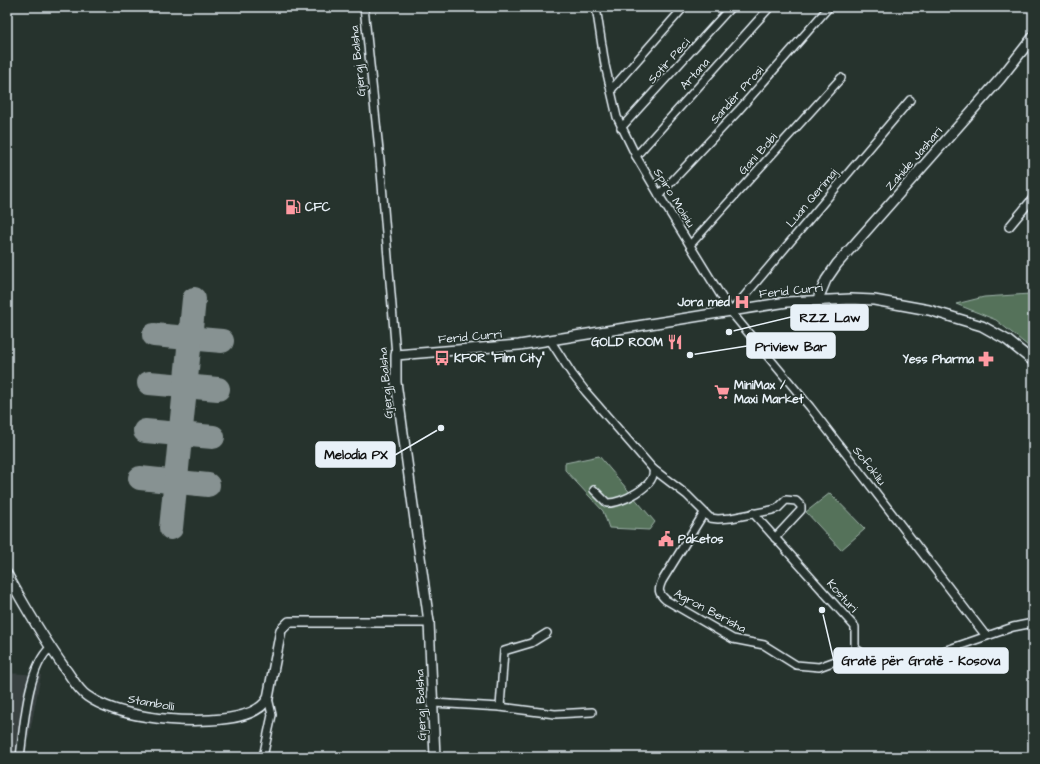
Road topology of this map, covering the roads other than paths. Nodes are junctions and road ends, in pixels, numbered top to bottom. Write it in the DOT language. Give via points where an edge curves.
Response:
graph roads {
  1 [pos="364,7"];
  2 [pos="596,7"];
  3 [pos="684,7"];
  4 [pos="731,7"];
  5 [pos="770,7"];
  6 [pos="829,7"];
  7 [pos="1033,37"];
  8 [pos="841,78"];
  9 [pos="611,90"];
  10 [pos="910,100"];
  11 [pos="621,128"];
  12 [pos="636,156"];
  13 [pos="659,195"];
  14 [pos="1033,198"];
  15 [pos="1009,227"];
  16 [pos="690,245"];
  17 [pos="818,300"];
  18 [pos="731,312"];
  19 [pos="550,340"];
  20 [pos="396,355"];
  21 [pos="1033,361"];
  22 [pos="653,469"];
  23 [pos="594,490"];
  24 [pos="704,513"];
  25 [pos="753,514"];
  26 [pos="775,538"];
  27 [pos="7,574"];
  28 [pos="429,622"];
  29 [pos="1033,624"];
  30 [pos="547,633"];
  31 [pos="986,636"];
  32 [pos="50,648"];
  33 [pos="860,652"];
  34 [pos="268,698"];
  35 [pos="433,703"];
  36 [pos="500,707"];
  37 [pos="592,712"];
  38 [pos="20,757"];
  39 [pos="263,757"];
  40 [pos="435,757"];
  1 -- 20 [label="street, Gjergj Balsha"];
  2 -- 9 [label="street, Spiro Moisiu"];
  3 -- 9 [label="street"];
  4 -- 11 [label="street, Sotir Peci"];
  5 -- 12 [label="street, Artana"];
  6 -- 13 [label="street, Sandër Prosi"];
  7 -- 17 [label="street, Zahide Jashari" via="990,90 837,264 826,280"];
  8 -- 16 [label="street, Gani Bobi"];
  9 -- 11 [label="street, Spiro Moisiu"];
  10 -- 18 [label="street, Luan Qerimaj"];
  11 -- 12 [label="street, Spiro Moisiu"];
  12 -- 13 [label="street, Spiro Moisiu"];
  13 -- 16 [label="street, Spiro Moisiu"];
  14 -- 15 [label="street"];
  16 -- 18 [label="street, Spiro Moisiu"];
  17 -- 18 [label="street, Ferid Curri" via="787,302"];
  17 -- 21 [label="street, Ferid Curri" via="874,300 954,317 995,332"];
  18 -- 19 [label="street, Ferid Curri"];
  18 -- 31 [label="street, Sofokliu" via="810,407"];
  19 -- 20 [label="street, Ferid Curri"];
  19 -- 22 [label="street" via="586,392"];
  20 -- 28 [label="street, Gjergj Balsha" via="396,382"];
  22 -- 23 [label="street" via="648,483 632,496 607,503"];
  22 -- 24 [label="street" via="687,495"];
  24 -- 25 [label="street" via="718,520"];
  24 -- 33 [label="street, Agron Berisha" via="660,585 660,594 666,600 733,639 764,645 796,665 819,667"];
  25 -- 26 [label="street, Kosturi"];
  25 -- 26 [label="street" via="778,508 786,500 796,501 801,506 801,510"];
  26 -- 33 [label="street, Kosturi" via="855,627 855,648"];
  27 -- 32 [label="street, Stambolli"];
  28 -- 34 [label="street" via="289,622 281,630"];
  28 -- 35 [label="street, Gjergj Balsha"];
  29 -- 31 [label="street"];
  30 -- 36 [label="street" via="531,643 504,651"];
  31 -- 33 [label="street" via="935,654 888,661 871,660"];
  32 -- 34 [label="street, Stambolli" via="82,693 129,713 173,720 226,719 262,706"];
  32 -- 38 [label="street" via="40,659 30,694"];
  34 -- 39 [label="street" via="272,715"];
  35 -- 36 [label="street"];
  35 -- 40 [label="street, Gjergj Balsha"];
  36 -- 37 [label="street" via="555,714"];
}
